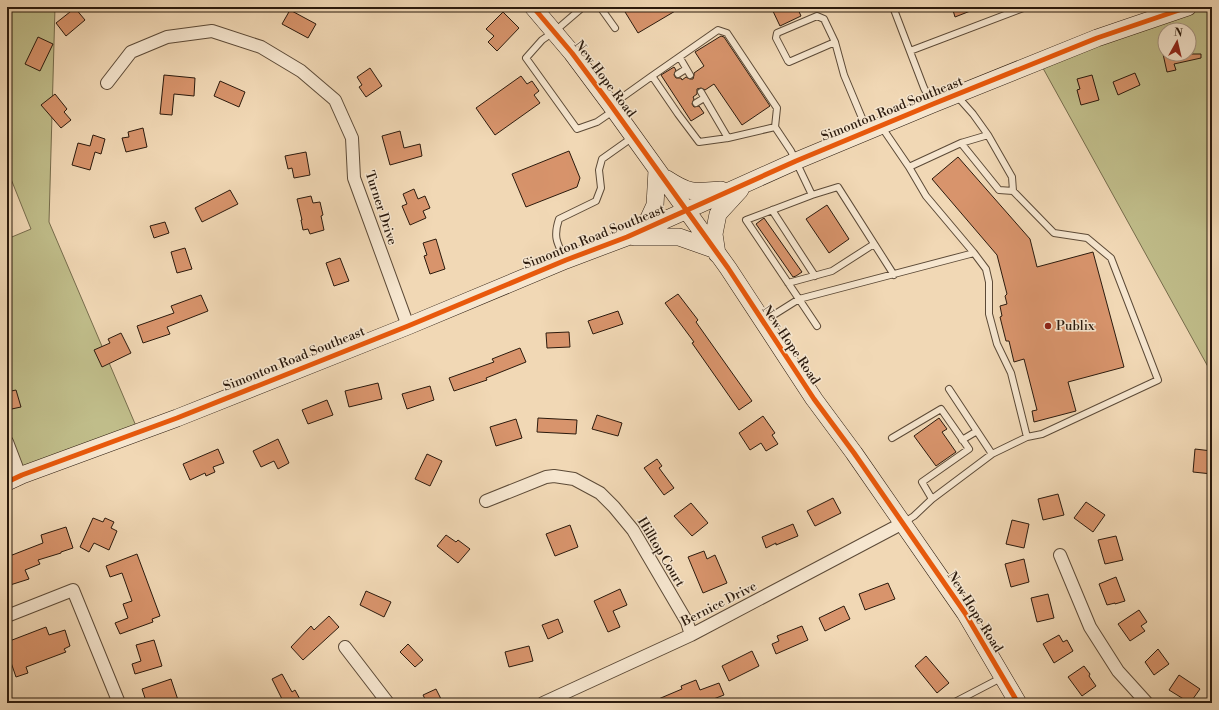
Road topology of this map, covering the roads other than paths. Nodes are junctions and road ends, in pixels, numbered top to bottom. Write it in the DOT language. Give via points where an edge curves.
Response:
graph roads {
  1 [pos="534,7"];
  2 [pos="583,7"];
  3 [pos="600,7"];
  4 [pos="893,7"];
  5 [pos="1026,7"];
  6 [pos="1188,7"];
  7 [pos="615,28"];
  8 [pos="554,31"];
  9 [pos="835,42"];
  10 [pos="910,52"];
  11 [pos="680,58"];
  12 [pos="686,69"];
  13 [pos="678,74"];
  14 [pos="690,75"];
  15 [pos="652,76"];
  16 [pos="666,82"];
  17 [pos="107,83"];
  18 [pos="660,87"];
  19 [pos="674,95"];
  20 [pos="956,95"];
  21 [pos="668,99"];
  22 [pos="696,102"];
  23 [pos="933,104"];
  24 [pos="612,107"];
  25 [pos="684,110"];
  26 [pos="678,114"];
  27 [pos="775,127"];
  28 [pos="874,128"];
  29 [pos="988,135"];
  30 [pos="634,137"];
  31 [pos="728,138"];
  32 [pos="961,143"];
  33 [pos="796,161"];
  34 [pos="909,167"];
  35 [pos="659,173"];
  36 [pos="739,187"];
  37 [pos="1013,192"];
  38 [pos="812,195"];
  39 [pos="772,210"];
  40 [pos="686,211"];
  41 [pos="635,234"];
  42 [pos="874,244"];
  43 [pos="715,252"];
  44 [pos="974,253"];
  45 [pos="566,260"];
  46 [pos="894,275"];
  47 [pos="815,276"];
  48 [pos="788,283"];
  49 [pos="799,299"];
  50 [pos="763,322"];
  51 [pos="408,326"];
  52 [pos="816,326"];
  53 [pos="949,389"];
  54 [pos="977,431"];
  55 [pos="1027,437"];
  56 [pos="892,438"];
  57 [pos="962,440"];
  58 [pos="7,442"];
  59 [pos="992,454"];
  60 [pos="13,479"];
  61 [pos="932,499"];
  62 [pos="486,502"];
  63 [pos="904,523"];
  64 [pos="1060,555"];
  65 [pos="7,616"];
  66 [pos="691,635"];
  67 [pos="345,647"];
  68 [pos="1003,677"];
  69 [pos="119,703"];
  70 [pos="388,703"];
  71 [pos="543,703"];
  72 [pos="953,703"];
  73 [pos="1018,703"];
  74 [pos="1147,703"];
  1 -- 8 [label="street, New Hope Road"];
  2 -- 8 [label="lane"];
  3 -- 7 [label="lane"];
  4 -- 10 [label="lane"];
  5 -- 10 [label="lane"];
  6 -- 20 [label="street, Simonton Road Southeast" via="1097,38"];
  8 -- 24 [label="street, New Hope Road"];
  8 -- 24 [label="lane" via="526,58 577,129 597,122"];
  9 -- 9 [label="lane" via="790,62 776,38 777,33 817,16 824,19"];
  9 -- 28 [label="lane" via="844,76"];
  10 -- 23 [label="lane"];
  11 -- 12 [label="lane"];
  11 -- 15 [label="lane"];
  11 -- 27 [label="lane" via="718,30 727,32 776,108"];
  12 -- 13 [label="lane"];
  12 -- 14 [label="lane"];
  15 -- 18 [label="lane"];
  15 -- 24 [label="lane"];
  16 -- 18 [label="lane"];
  17 -- 51 [label="street, Turner Drive" via="132,52 167,37 212,31 261,47 301,71 335,100 352,138 354,178"];
  18 -- 21 [label="lane"];
  19 -- 21 [label="lane"];
  20 -- 23 [label="street, Simonton Road Southeast"];
  20 -- 29 [label="lane"];
  21 -- 26 [label="lane"];
  22 -- 31 [label="lane" via="702,95"];
  23 -- 28 [label="street, Simonton Road Southeast"];
  24 -- 30 [label="street, New Hope Road"];
  25 -- 26 [label="lane"];
  26 -- 31 [label="lane" via="699,142"];
  27 -- 31 [label="lane"];
  27 -- 33 [label="lane"];
  28 -- 33 [label="street, Simonton Road Southeast"];
  28 -- 34 [label="lane"];
  29 -- 32 [label="lane"];
  29 -- 37 [label="lane" via="1012,177"];
  30 -- 35 [label="street, New Hope Road"];
  30 -- 45 [label="lane" via="602,159 599,170 601,188 596,201 559,219 555,230 558,244"];
  32 -- 34 [label="lane"];
  32 -- 37 [label="lane" via="999,190"];
  33 -- 36 [label="street, Simonton Road Southeast"];
  33 -- 38 [label="lane"];
  34 -- 44 [label="lane" via="926,196"];
  35 -- 36 [label="street" via="690,192"];
  35 -- 40 [label="street, New Hope Road"];
  35 -- 41 [label="street" via="654,205"];
  36 -- 40 [label="street, Simonton Road Southeast"];
  36 -- 43 [label="street" via="718,214 714,234"];
  37 -- 55 [label="lane" via="1054,233 1087,238 1111,258 1158,380 1042,434"];
  38 -- 39 [label="lane"];
  38 -- 42 [label="lane" via="838,187"];
  39 -- 47 [label="lane"];
  39 -- 48 [label="lane" via="746,220"];
  40 -- 41 [label="street, Simonton Road Southeast"];
  40 -- 43 [label="street, New Hope Road"];
  41 -- 43 [label="street" via="679,237"];
  41 -- 45 [label="street, Simonton Road Southeast"];
  42 -- 46 [label="lane"];
  42 -- 47 [label="lane" via="832,271"];
  43 -- 50 [label="street, New Hope Road"];
  44 -- 46 [label="lane"];
  44 -- 55 [label="lane" via="986,269 989,282 989,314 997,344 1011,373"];
  45 -- 51 [label="street, Simonton Road Southeast"];
  46 -- 49 [label="lane"];
  47 -- 48 [label="lane"];
  48 -- 49 [label="lane"];
  49 -- 50 [label="lane"];
  49 -- 52 [label="lane"];
  50 -- 63 [label="street, New Hope Road" via="814,399"];
  51 -- 60 [label="street, Simonton Road Southeast" via="177,418"];
  53 -- 54 [label="lane"];
  54 -- 57 [label="lane"];
  54 -- 59 [label="lane"];
  55 -- 59 [label="lane"];
  56 -- 57 [label="lane" via="941,409"];
  57 -- 61 [label="lane" via="969,449 922,482"];
  58 -- 60 [label="street"];
  59 -- 61 [label="lane"];
  61 -- 63 [label="lane"];
  62 -- 66 [label="street, Hilltop Court" via="554,476 574,479 600,493 634,530 687,622"];
  63 -- 66 [label="street, Bernice Drive"];
  63 -- 68 [label="street, New Hope Road" via="965,613"];
  64 -- 74 [label="street" via="1090,627 1118,671"];
  65 -- 69 [label="street" via="73,590"];
  66 -- 71 [label="street, Bernice Drive"];
  67 -- 70 [label="street"];
  68 -- 72 [label="lane"];
  68 -- 73 [label="street, New Hope Road"];
}
